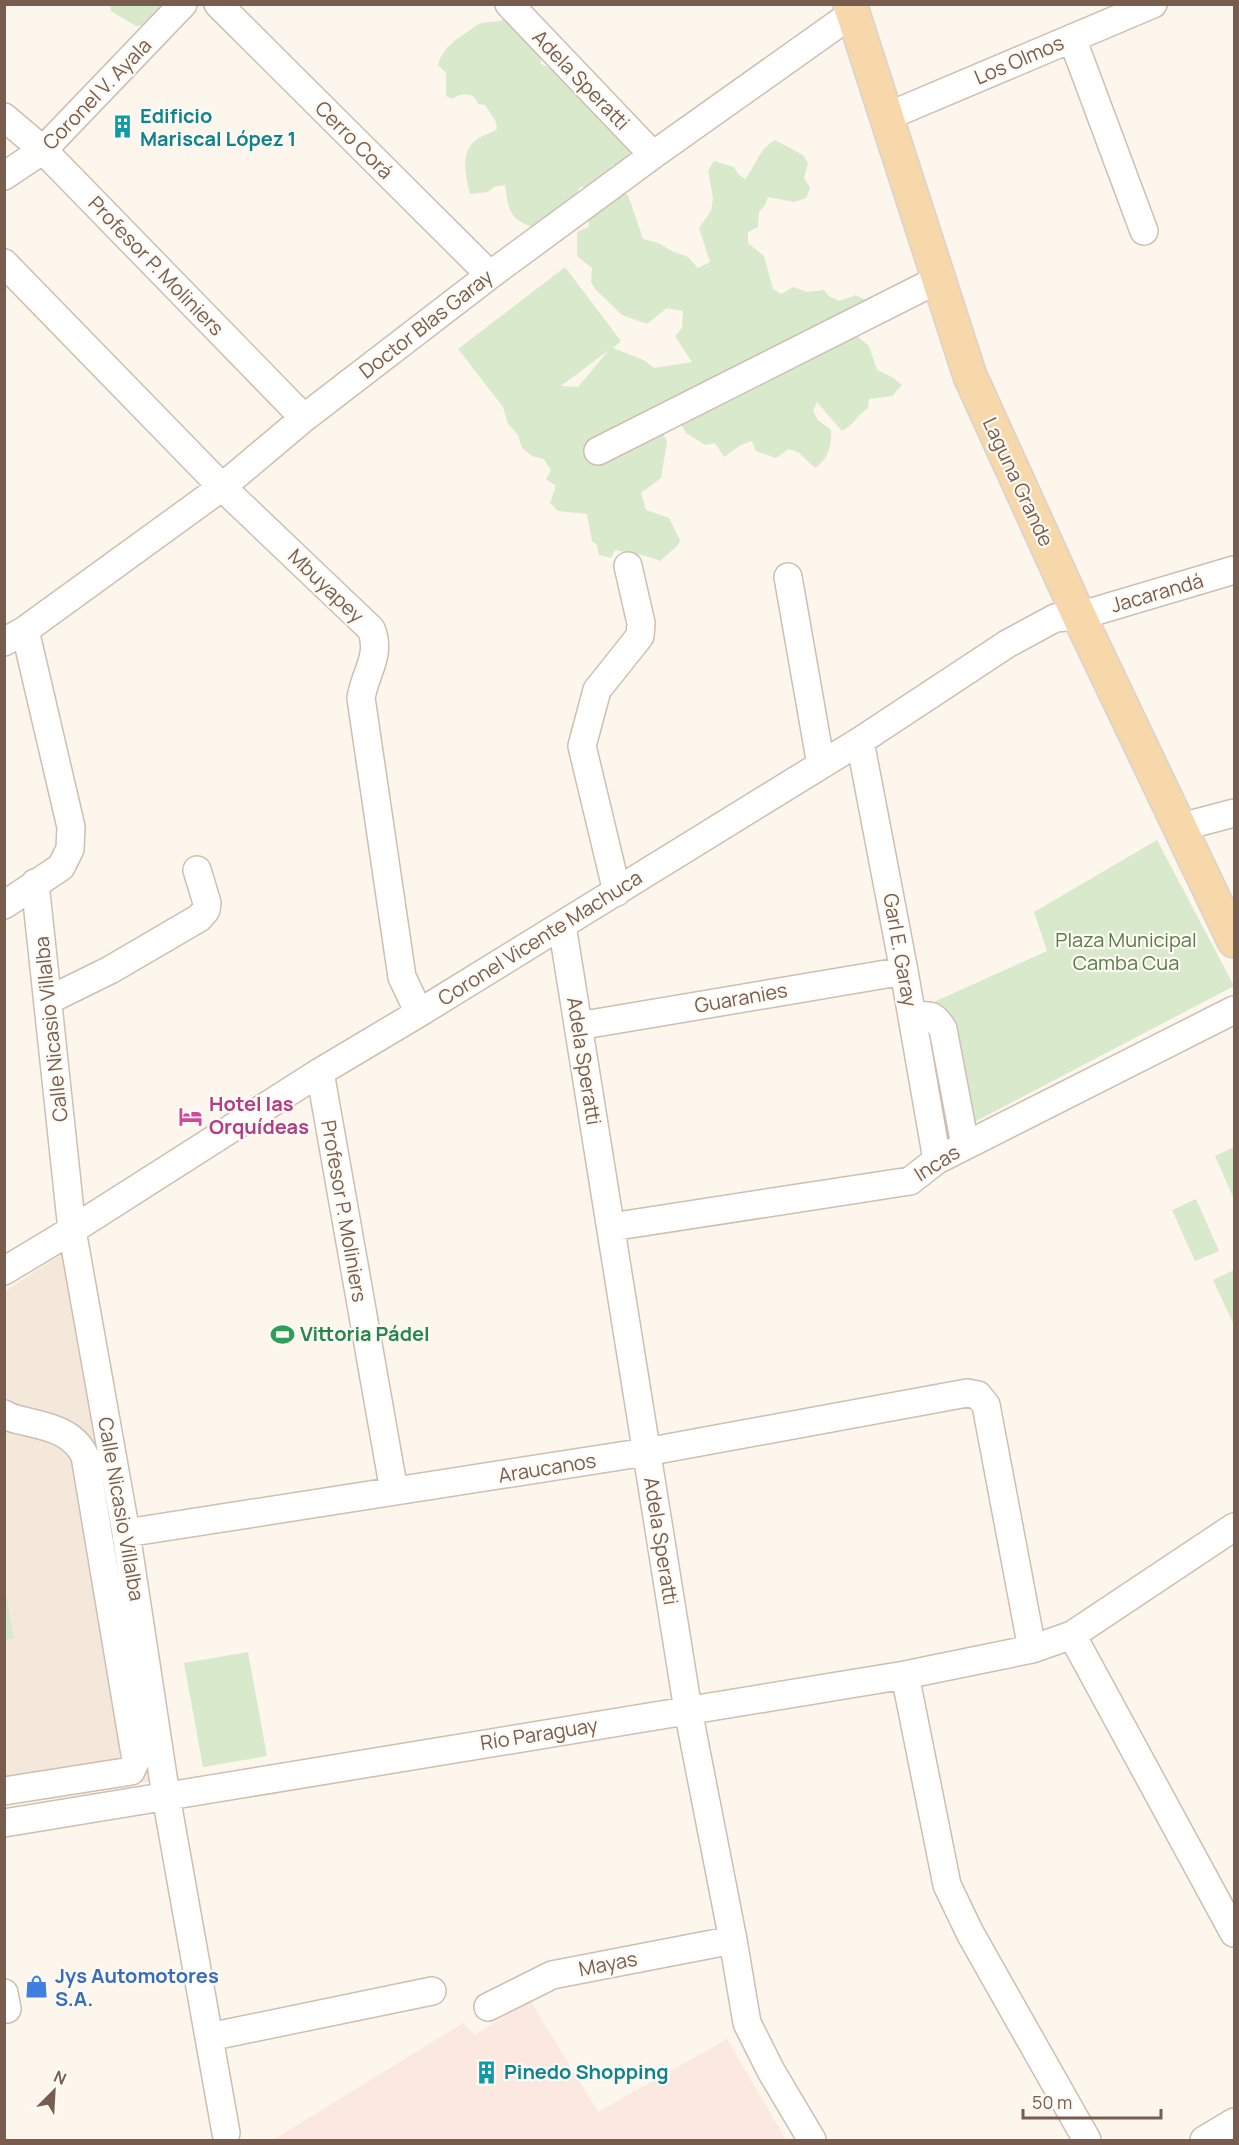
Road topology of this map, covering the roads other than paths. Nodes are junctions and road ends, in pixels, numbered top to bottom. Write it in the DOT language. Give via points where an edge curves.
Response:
graph roads {
  1 [pos="183,4"];
  2 [pos="218,4"];
  3 [pos="1153,4"];
  4 [pos="519,7"];
  5 [pos="851,9"];
  6 [pos="1071,38"];
  7 [pos="4,117"];
  8 [pos="886,117"];
  9 [pos="43,150"];
  10 [pos="653,155"];
  11 [pos="4,176"];
  12 [pos="1144,231"];
  13 [pos="4,263"];
  14 [pos="490,275"];
  15 [pos="939,279"];
  16 [pos="304,418"];
  17 [pos="598,451"];
  18 [pos="222,487"];
  19 [pos="628,566"];
  20 [pos="1234,570"];
  21 [pos="788,577"];
  22 [pos="1079,616"];
  23 [pos="15,636"];
  24 [pos="860,741"];
  25 [pos="821,765"];
  26 [pos="1234,813"];
  27 [pos="1181,827"];
  28 [pos="197,870"];
  29 [pos="35,883"];
  30 [pos="617,891"];
  31 [pos="4,905"];
  32 [pos="562,925"];
  33 [pos="1234,941"];
  34 [pos="904,971"];
  35 [pos="49,1000"];
  36 [pos="1234,1010"];
  37 [pos="419,1013"];
  38 [pos="912,1017"];
  39 [pos="579,1026"];
  40 [pos="320,1072"];
  41 [pos="965,1145"];
  42 [pos="936,1160"];
  43 [pos="611,1227"];
  44 [pos="72,1230"];
  45 [pos="4,1271"];
  46 [pos="4,1414"];
  47 [pos="646,1452"];
  48 [pos="394,1491"];
  49 [pos="1234,1527"];
  50 [pos="126,1533"];
  51 [pos="1072,1635"];
  52 [pos="1032,1649"];
  53 [pos="904,1675"];
  54 [pos="687,1710"];
  55 [pos="4,1791"];
  56 [pos="166,1796"];
  57 [pos="4,1823"];
  58 [pos="1234,1933"];
  59 [pos="733,1940"];
  60 [pos="432,1991"];
  61 [pos="488,2007"];
  62 [pos="209,2037"];
  63 [pos="1234,2122"];
  64 [pos="226,2133"];
  65 [pos="812,2140"];
  66 [pos="1087,2140"];
  67 [pos="1204,2140"];
  1 -- 9 [label="street, Coronel V. Ayala"];
  2 -- 14 [label="street, Cerro Corá"];
  3 -- 6 [label="street, Los Olmos"];
  4 -- 10 [label="street, Adela Speratti"];
  5 -- 8 [label="main road, Laguna Grande"];
  5 -- 10 [label="street, Doctor Blas Garay"];
  6 -- 8 [label="street, Los Olmos"];
  6 -- 12 [label="street"];
  7 -- 9 [label="street, Profesor P. Moliniers"];
  8 -- 15 [label="main road, Laguna Grande"];
  9 -- 11 [label="street, Coronel V. Ayala"];
  9 -- 16 [label="street, Profesor P. Moliniers"];
  10 -- 14 [label="street, Doctor Blas Garay"];
  13 -- 18 [label="street, Mbuyapey"];
  14 -- 16 [label="street, Doctor Blas Garay"];
  15 -- 17 [label="street"];
  15 -- 22 [label="main road, Laguna Grande" via="970,376"];
  16 -- 18 [label="street, Doctor Blas Garay"];
  18 -- 23 [label="street, Doctor Blas Garay"];
  18 -- 37 [label="street, Mbuyapey" via="371,629 375,639 361,698 402,977"];
  19 -- 30 [label="street" via="641,623 640,636 597,690 582,746"];
  20 -- 22 [label="street, Jacarandá"];
  21 -- 25 [label="street"];
  22 -- 24 [label="street, Coronel Vicente Machuca" via="1055,618 1007,644"];
  22 -- 27 [label="main road, Laguna Grande"];
  23 -- 29 [label="street" via="71,827 70,849 61,867"];
  24 -- 25 [label="street, Coronel Vicente Machuca"];
  24 -- 34 [label="street, Garl E. Garay"];
  25 -- 30 [label="street, Coronel Vicente Machuca"];
  26 -- 27 [label="street"];
  27 -- 33 [label="main road, Laguna Grande"];
  28 -- 35 [label="street" via="207,903 198,918 110,970"];
  29 -- 31 [label="street"];
  29 -- 35 [label="street, Calle Nicasio Villalba"];
  30 -- 32 [label="street, Coronel Vicente Machuca"];
  32 -- 37 [label="street, Coronel Vicente Machuca"];
  32 -- 39 [label="street, Adela Speratti"];
  34 -- 38 [label="street, Garl E. Garay"];
  34 -- 39 [label="street, Guaranies"];
  35 -- 44 [label="street, Calle Nicasio Villalba"];
  36 -- 41 [label="street, Incas"];
  37 -- 40 [label="street, Coronel Vicente Machuca"];
  38 -- 41 [label="street" via="936,1017 943,1029"];
  38 -- 42 [label="street, Garl E. Garay"];
  39 -- 43 [label="street, Adela Speratti"];
  40 -- 44 [label="street, Coronel Vicente Machuca"];
  40 -- 48 [label="street, Profesor P. Moliniers"];
  41 -- 42 [label="street, Incas"];
  42 -- 43 [label="street, Incas" via="910,1181"];
  43 -- 47 [label="street, Adela Speratti"];
  44 -- 45 [label="street, Coronel Vicente Machuca"];
  44 -- 50 [label="street, Calle Nicasio Villalba"];
  46 -- 55 [label="street" via="62,1431 74,1438 85,1456 136,1760 131,1771"];
  47 -- 48 [label="street, Araucanos"];
  47 -- 52 [label="street, Araucanos" via="967,1392 978,1395 986,1405"];
  47 -- 54 [label="street, Adela Speratti"];
  48 -- 50 [label="street, Araucanos"];
  49 -- 51 [label="street, Río Paraguay"];
  50 -- 56 [label="street, Calle Nicasio Villalba"];
  51 -- 52 [label="street, Río Paraguay"];
  51 -- 58 [label="street"];
  52 -- 53 [label="street, Río Paraguay"];
  53 -- 54 [label="street, Río Paraguay"];
  53 -- 66 [label="street" via="947,1885"];
  54 -- 56 [label="street, Río Paraguay"];
  54 -- 59 [label="street, Adela Speratti"];
  56 -- 57 [label="street, Río Paraguay"];
  56 -- 62 [label="street, Calle Nicasio Villalba"];
  59 -- 61 [label="street, Mayas" via="552,1976"];
  59 -- 65 [label="street, Adela Speratti" via="747,2023"];
  60 -- 62 [label="street"];
  62 -- 64 [label="street, Calle Nicasio Villalba"];
  63 -- 67 [label="street"];
}
